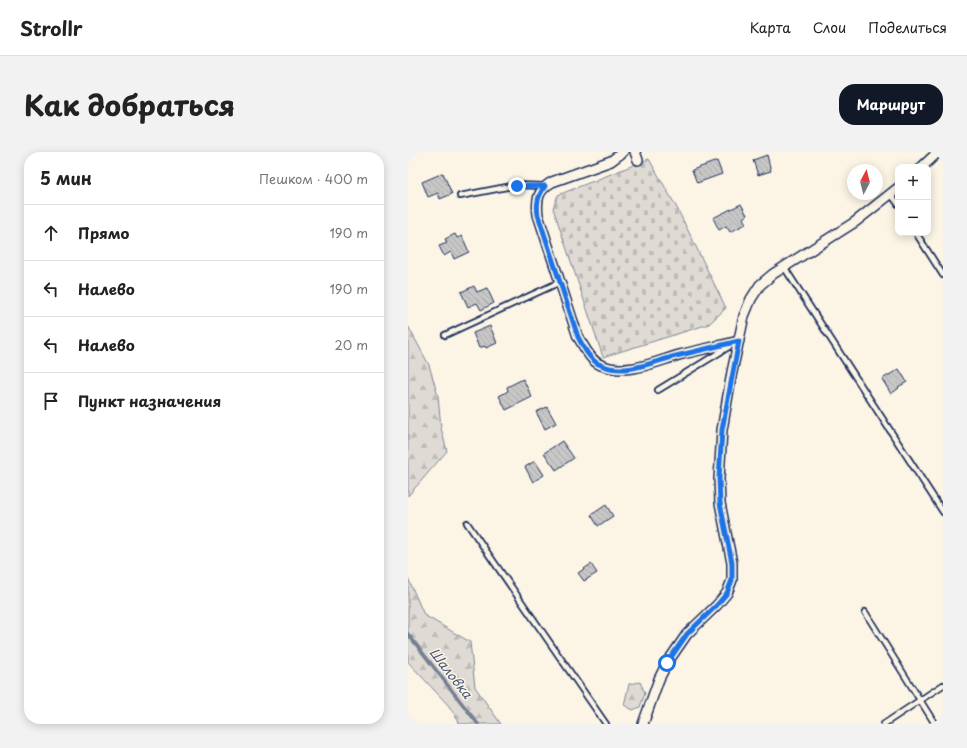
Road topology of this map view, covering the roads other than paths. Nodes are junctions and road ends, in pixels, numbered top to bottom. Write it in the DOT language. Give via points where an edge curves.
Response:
graph roads {
  1 [pos="623,152"];
  2 [pos="938,152"];
  3 [pos="925,164"];
  4 [pos="545,186"];
  5 [pos="895,191"];
  6 [pos="460,196"];
  7 [pos="918,236"];
  8 [pos="784,267"];
  9 [pos="943,275"];
  10 [pos="560,282"];
  11 [pos="445,335"];
  12 [pos="739,341"];
  13 [pos="658,390"];
  14 [pos="943,512"];
  15 [pos="467,523"];
  16 [pos="865,612"];
  17 [pos="943,685"];
  18 [pos="920,701"];
  19 [pos="606,724"];
  20 [pos="643,724"];
  21 [pos="884,724"];
  22 [pos="935,724"];
  1 -- 4 [label="street" via="611,161"];
  2 -- 3 [label="street"];
  4 -- 6 [label="lane" via="517,186"];
  4 -- 10 [label="street" via="536,203"];
  5 -- 8 [label="street" via="855,222"];
  7 -- 9 [label="lane"];
  8 -- 12 [label="street" via="760,285 751,299 744,316"];
  8 -- 14 [label="lane"];
  10 -- 11 [label="lane"];
  10 -- 12 [label="street" via="578,337 588,353 600,365 615,369 643,366"];
  12 -- 13 [label="lane"];
  12 -- 20 [label="street" via="722,430 719,478 720,503 732,563 732,580 727,593 687,634 667,663"];
  15 -- 19 [label="lane"];
  16 -- 18 [label="lane"];
  17 -- 18 [label="lane"];
  18 -- 21 [label="lane"];
  18 -- 22 [label="lane"];
}
